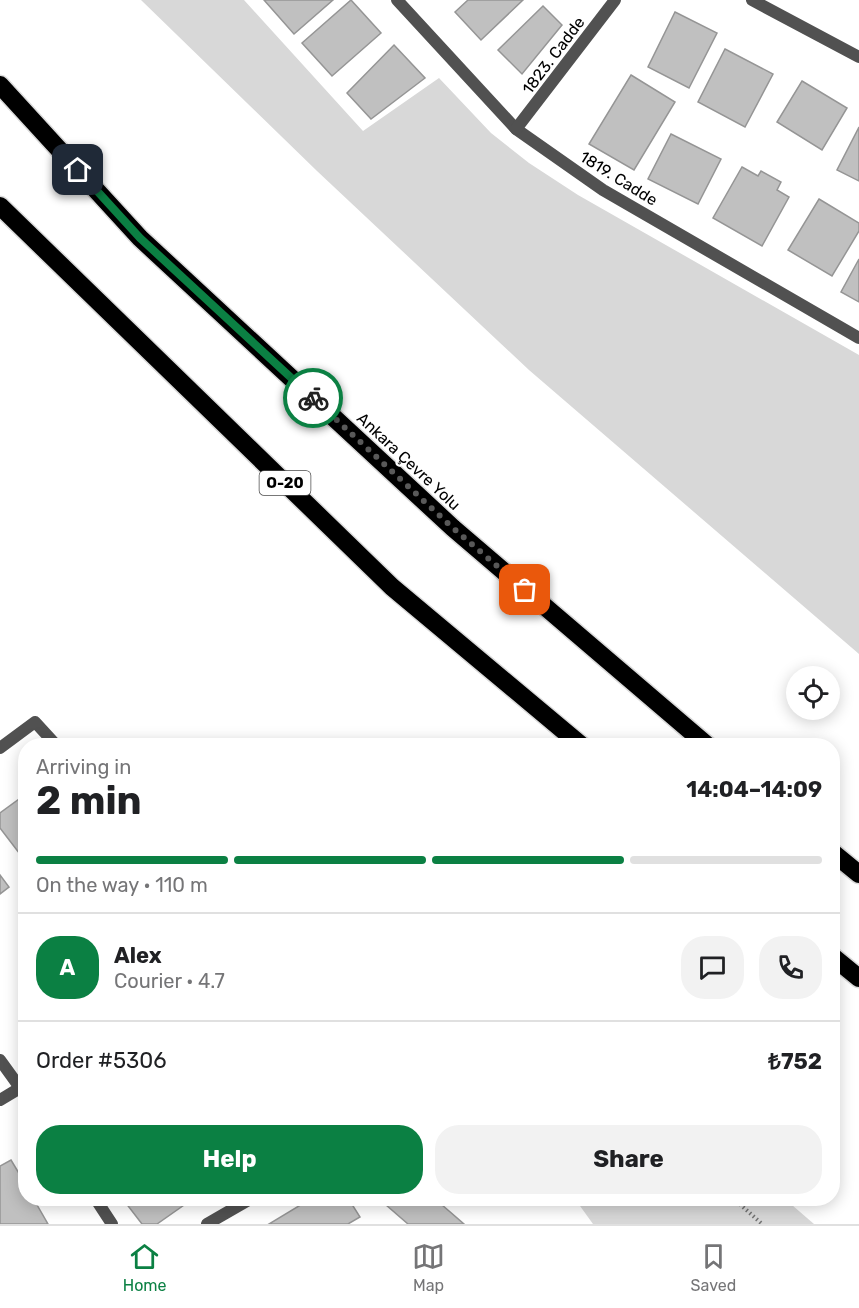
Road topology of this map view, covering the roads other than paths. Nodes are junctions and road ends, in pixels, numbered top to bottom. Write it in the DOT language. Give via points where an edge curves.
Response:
graph roads {
  1 [pos="397,0"];
  2 [pos="615,0"];
  3 [pos="752,0"];
  4 [pos="859,57"];
  5 [pos="0,85"];
  6 [pos="516,129"];
  7 [pos="0,206"];
  8 [pos="859,338"];
  9 [pos="50,738"];
  10 [pos="572,738"];
  11 [pos="699,738"];
  12 [pos="0,748"];
  13 [pos="840,859"];
  14 [pos="859,874"];
  15 [pos="840,963"];
  16 [pos="859,978"];
  17 [pos="0,1060"];
  18 [pos="18,1085"];
  19 [pos="18,1094"];
  20 [pos="0,1100"];
  21 [pos="100,1206"];
  22 [pos="238,1206"];
  23 [pos="112,1224"];
  24 [pos="207,1224"];
  1 -- 6 [label="street, 1819. Cadde"];
  2 -- 6 [label="street, 1823. Cadde"];
  3 -- 4 [label="street"];
  5 -- 11 [label="highway, Ankara Çevre Yolu" via="140,238 453,528"];
  6 -- 8 [label="street, 1819. Cadde" via="603,190"];
  7 -- 10 [label="highway, O-20" via="392,586"];
  9 -- 12 [label="street" via="35,722"];
  13 -- 14 [label="highway"];
  15 -- 16 [label="highway"];
  17 -- 18 [label="street"];
  19 -- 20 [label="street"];
  21 -- 23 [label="street"];
  22 -- 24 [label="street"];
}
